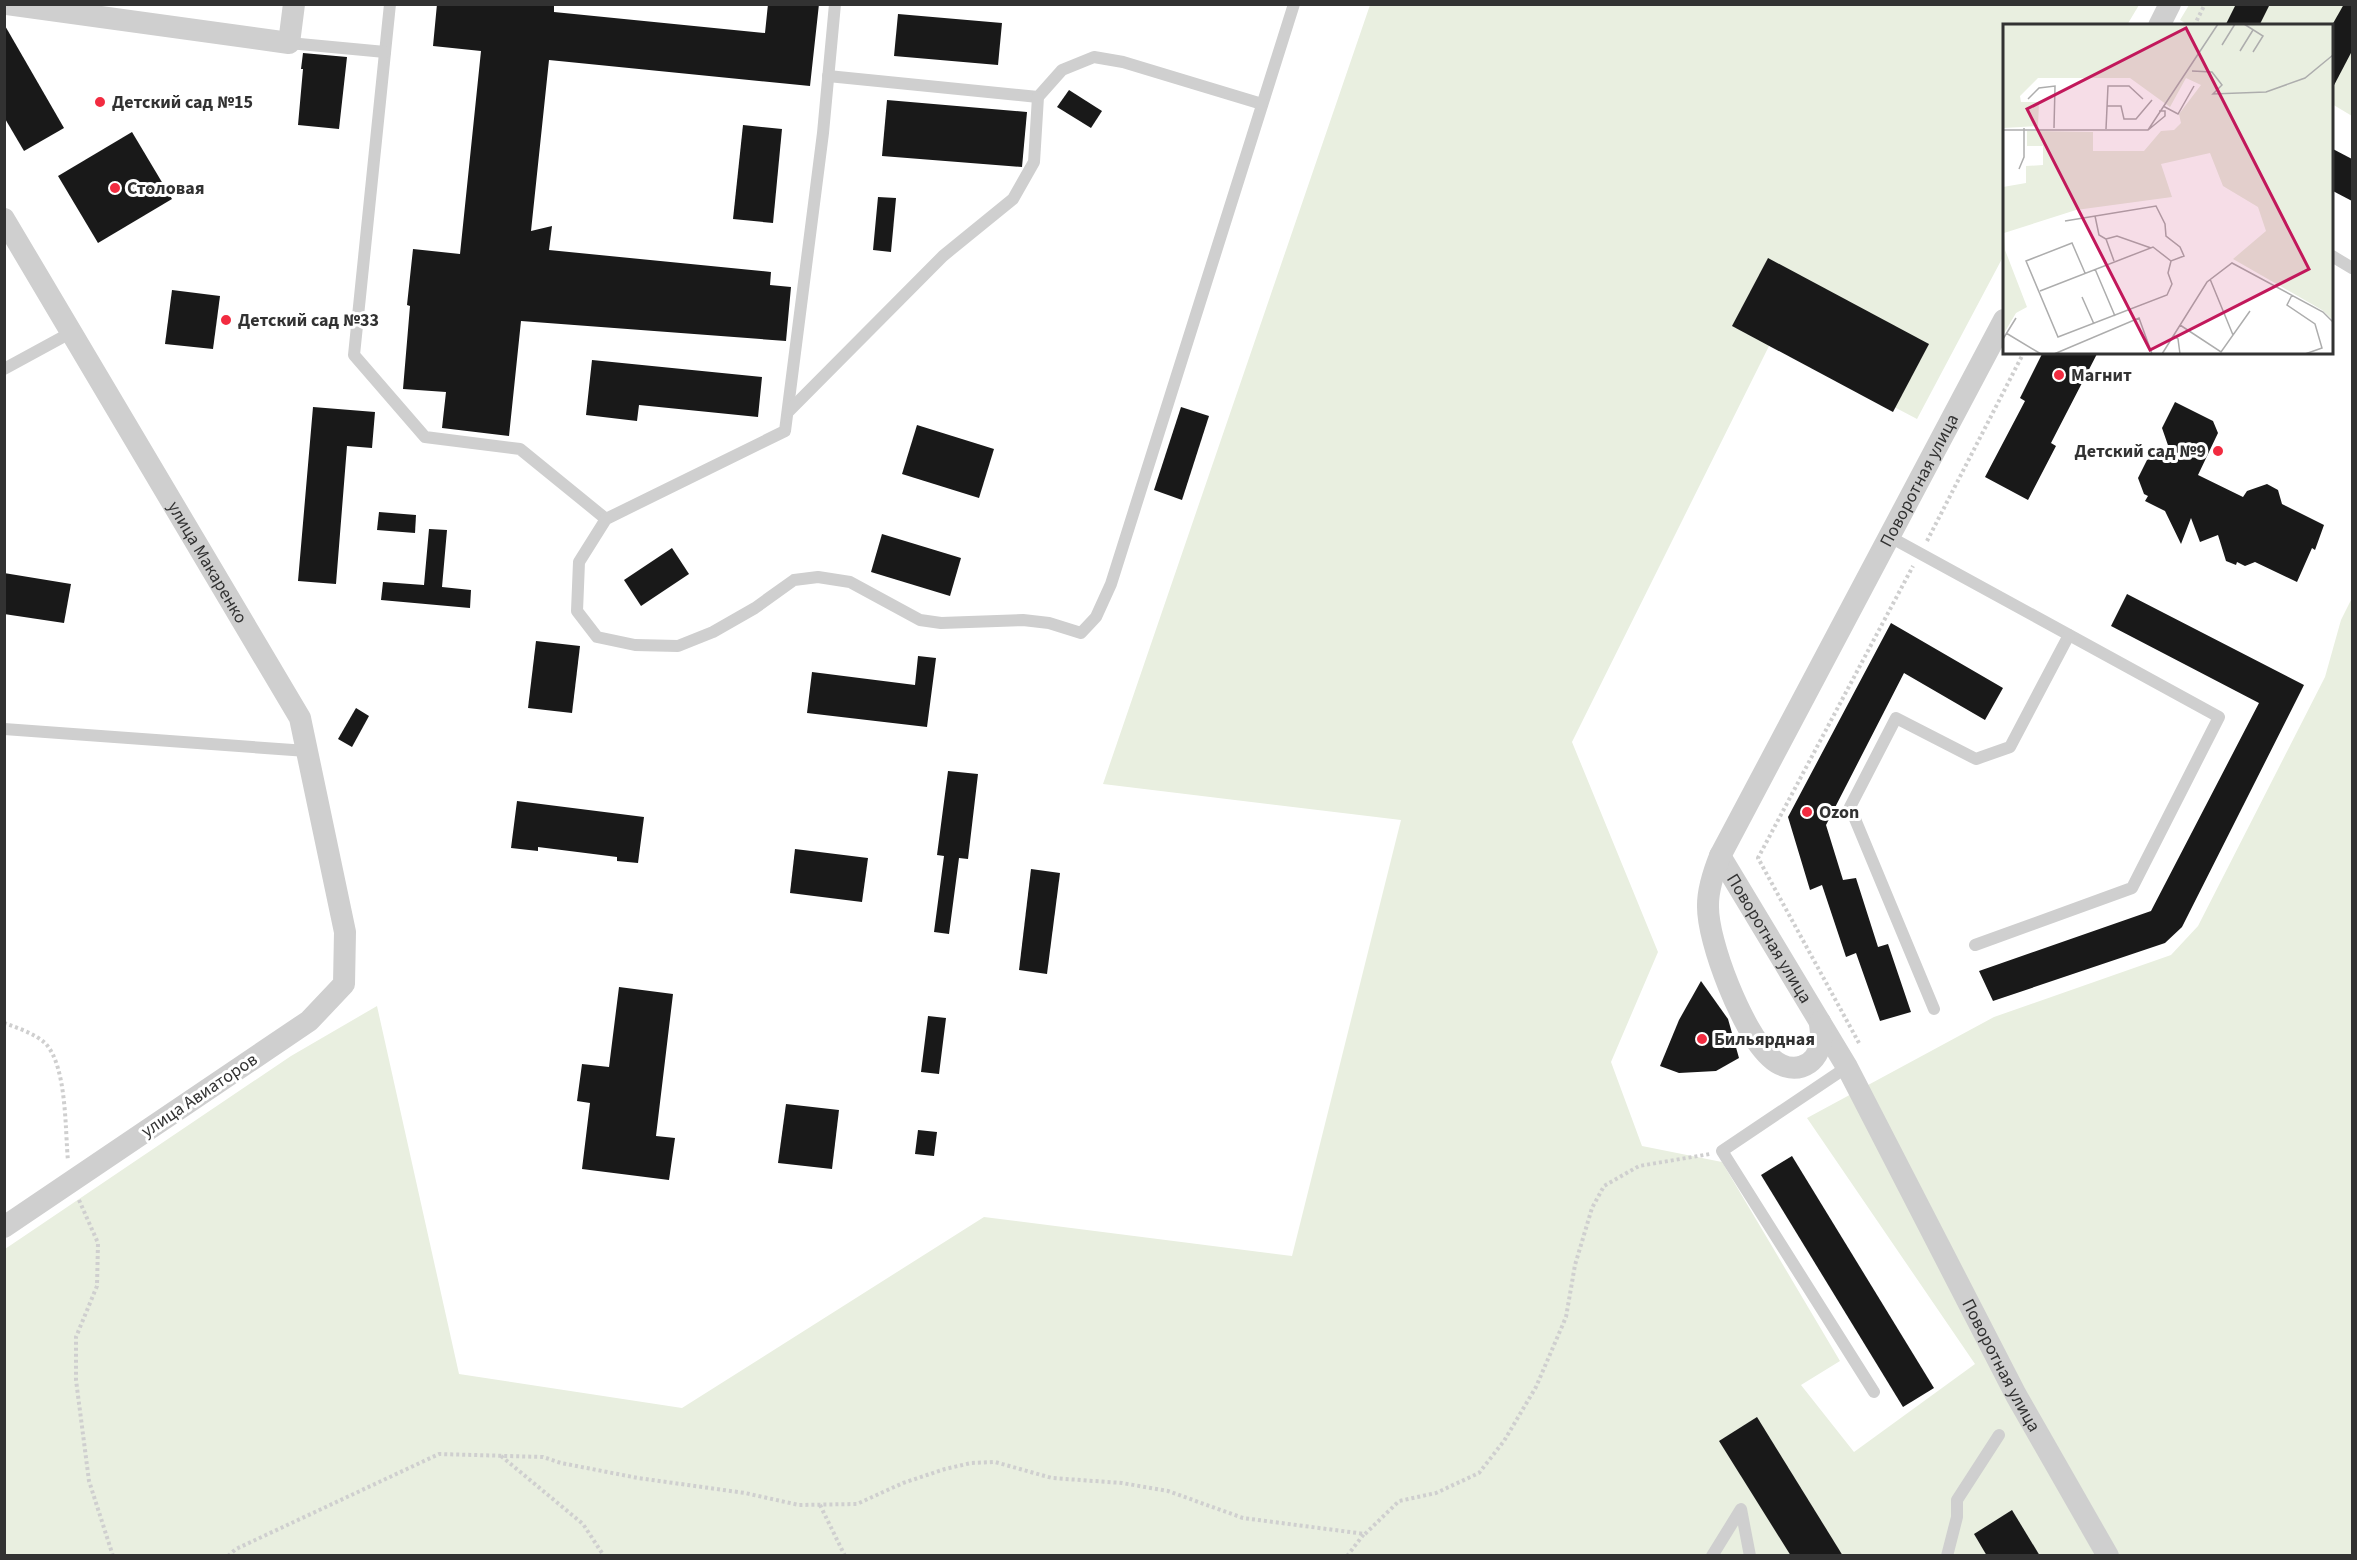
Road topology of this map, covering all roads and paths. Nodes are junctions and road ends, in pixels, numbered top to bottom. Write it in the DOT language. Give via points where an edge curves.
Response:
graph roads {
  1 [pos="7,4"];
  2 [pos="294,4"];
  3 [pos="390,4"];
  4 [pos="834,4"];
  5 [pos="1294,4"];
  6 [pos="2170,4"];
  7 [pos="2205,4"];
  8 [pos="2160,24"];
  9 [pos="2195,24"];
  10 [pos="289,43"];
  11 [pos="385,52"];
  12 [pos="828,76"];
  13 [pos="1038,97"];
  14 [pos="1262,104"];
  15 [pos="4,219"];
  16 [pos="11,246"];
  17 [pos="2333,257"];
  18 [pos="2352,268"];
  19 [pos="2003,322"];
  20 [pos="72,332"];
  21 [pos="2023,354"];
  22 [pos="4,369"];
  23 [pos="788,412"];
  24 [pos="606,519"];
  25 [pos="1890,537"];
  26 [pos="1920,554"];
  27 [pos="2069,635"];
  28 [pos="4,729"];
  29 [pos="307,751"];
  30 [pos="1720,856"];
  31 [pos="345,932"];
  32 [pos="1975,945"];
  33 [pos="1934,1009"];
  34 [pos="1820,1022"];
  35 [pos="4,1023"];
  36 [pos="1860,1045"];
  37 [pos="1847,1067"];
  38 [pos="1722,1151"];
  39 [pos="71,1182"];
  40 [pos="4,1227"];
  41 [pos="1874,1392"];
  42 [pos="1999,1435"];
  43 [pos="500,1455"];
  44 [pos="819,1505"];
  45 [pos="1365,1534"];
  46 [pos="112,1556"];
  47 [pos="228,1556"];
  48 [pos="604,1556"];
  49 [pos="845,1556"];
  50 [pos="1347,1556"];
  51 [pos="1712,1556"];
  52 [pos="1750,1556"];
  53 [pos="1947,1556"];
  54 [pos="2108,1556"];
  1 -- 10 [label="street"];
  2 -- 10 [label="street"];
  3 -- 11 [label="lane"];
  4 -- 12 [label="lane"];
  5 -- 14 [label="lane"];
  6 -- 8 [label="street"];
  7 -- 9 [label="path"];
  10 -- 11 [label="lane"];
  11 -- 24 [label="lane" via="354,355 425,437 520,449"];
  12 -- 13 [label="lane"];
  12 -- 23 [label="lane"];
  13 -- 14 [label="lane" via="1062,70 1094,57"];
  13 -- 23 [label="lane" via="1034,162 1013,199 943,256"];
  14 -- 24 [label="lane" via="1111,584 1096,617 1081,633 1023,620 920,620 850,582 818,577 794,580 713,632 678,646 635,645 597,637 577,611 579,562"];
  15 -- 16 [label="street, улица Макаренко"];
  16 -- 20 [label="street, улица Макаренко"];
  17 -- 18 [label="lane"];
  19 -- 25 [label="street, Поворотная улица"];
  20 -- 22 [label="lane"];
  20 -- 29 [label="street, улица Макаренко" via="300,718"];
  21 -- 26 [label="path"];
  23 -- 24 [label="lane" via="785,430"];
  25 -- 26 [label="lane"];
  25 -- 30 [label="street, Поворотная улица"];
  26 -- 27 [label="lane"];
  26 -- 36 [label="path" via="1758,858"];
  27 -- 32 [label="lane" via="2219,717 2132,888"];
  27 -- 33 [label="lane" via="2010,747 1976,759 1896,718 1850,807"];
  28 -- 29 [label="lane"];
  29 -- 31 [label="street, улица Макаренко"];
  30 -- 34 [label="street, Поворотная улица"];
  30 -- 34 [label="street" via="1707,905 1712,931 1729,984 1759,1046 1787,1069 1802,1067 1814,1056 1821,1041"];
  31 -- 39 [label="street, улица Авиаторов" via="344,984 309,1021"];
  34 -- 37 [label="street, Поворотная улица"];
  35 -- 39 [label="path" via="46,1044 62,1076"];
  37 -- 38 [label="lane"];
  37 -- 54 [label="street, Поворотная улица" via="2016,1395"];
  38 -- 41 [label="lane"];
  38 -- 45 [label="path" via="1639,1166 1604,1186 1592,1208 1575,1265 1566,1317 1536,1387 1504,1441 1479,1473 1436,1493 1400,1501"];
  39 -- 40 [label="street, улица Авиаторов"];
  39 -- 46 [label="path" via="98,1243 97,1286 75,1337 76,1380 89,1481"];
  42 -- 53 [label="lane" via="1957,1500"];
  43 -- 44 [label="path" via="543,1457 638,1478"];
  43 -- 47 [label="path" via="439,1454"];
  43 -- 48 [label="path" via="583,1524"];
  44 -- 45 [label="path" via="857,1504 945,1469 995,1462 1052,1478 1168,1491 1243,1518"];
  44 -- 49 [label="path"];
  45 -- 50 [label="path"];
  51 -- 52 [label="lane" via="1741,1509"];
}
